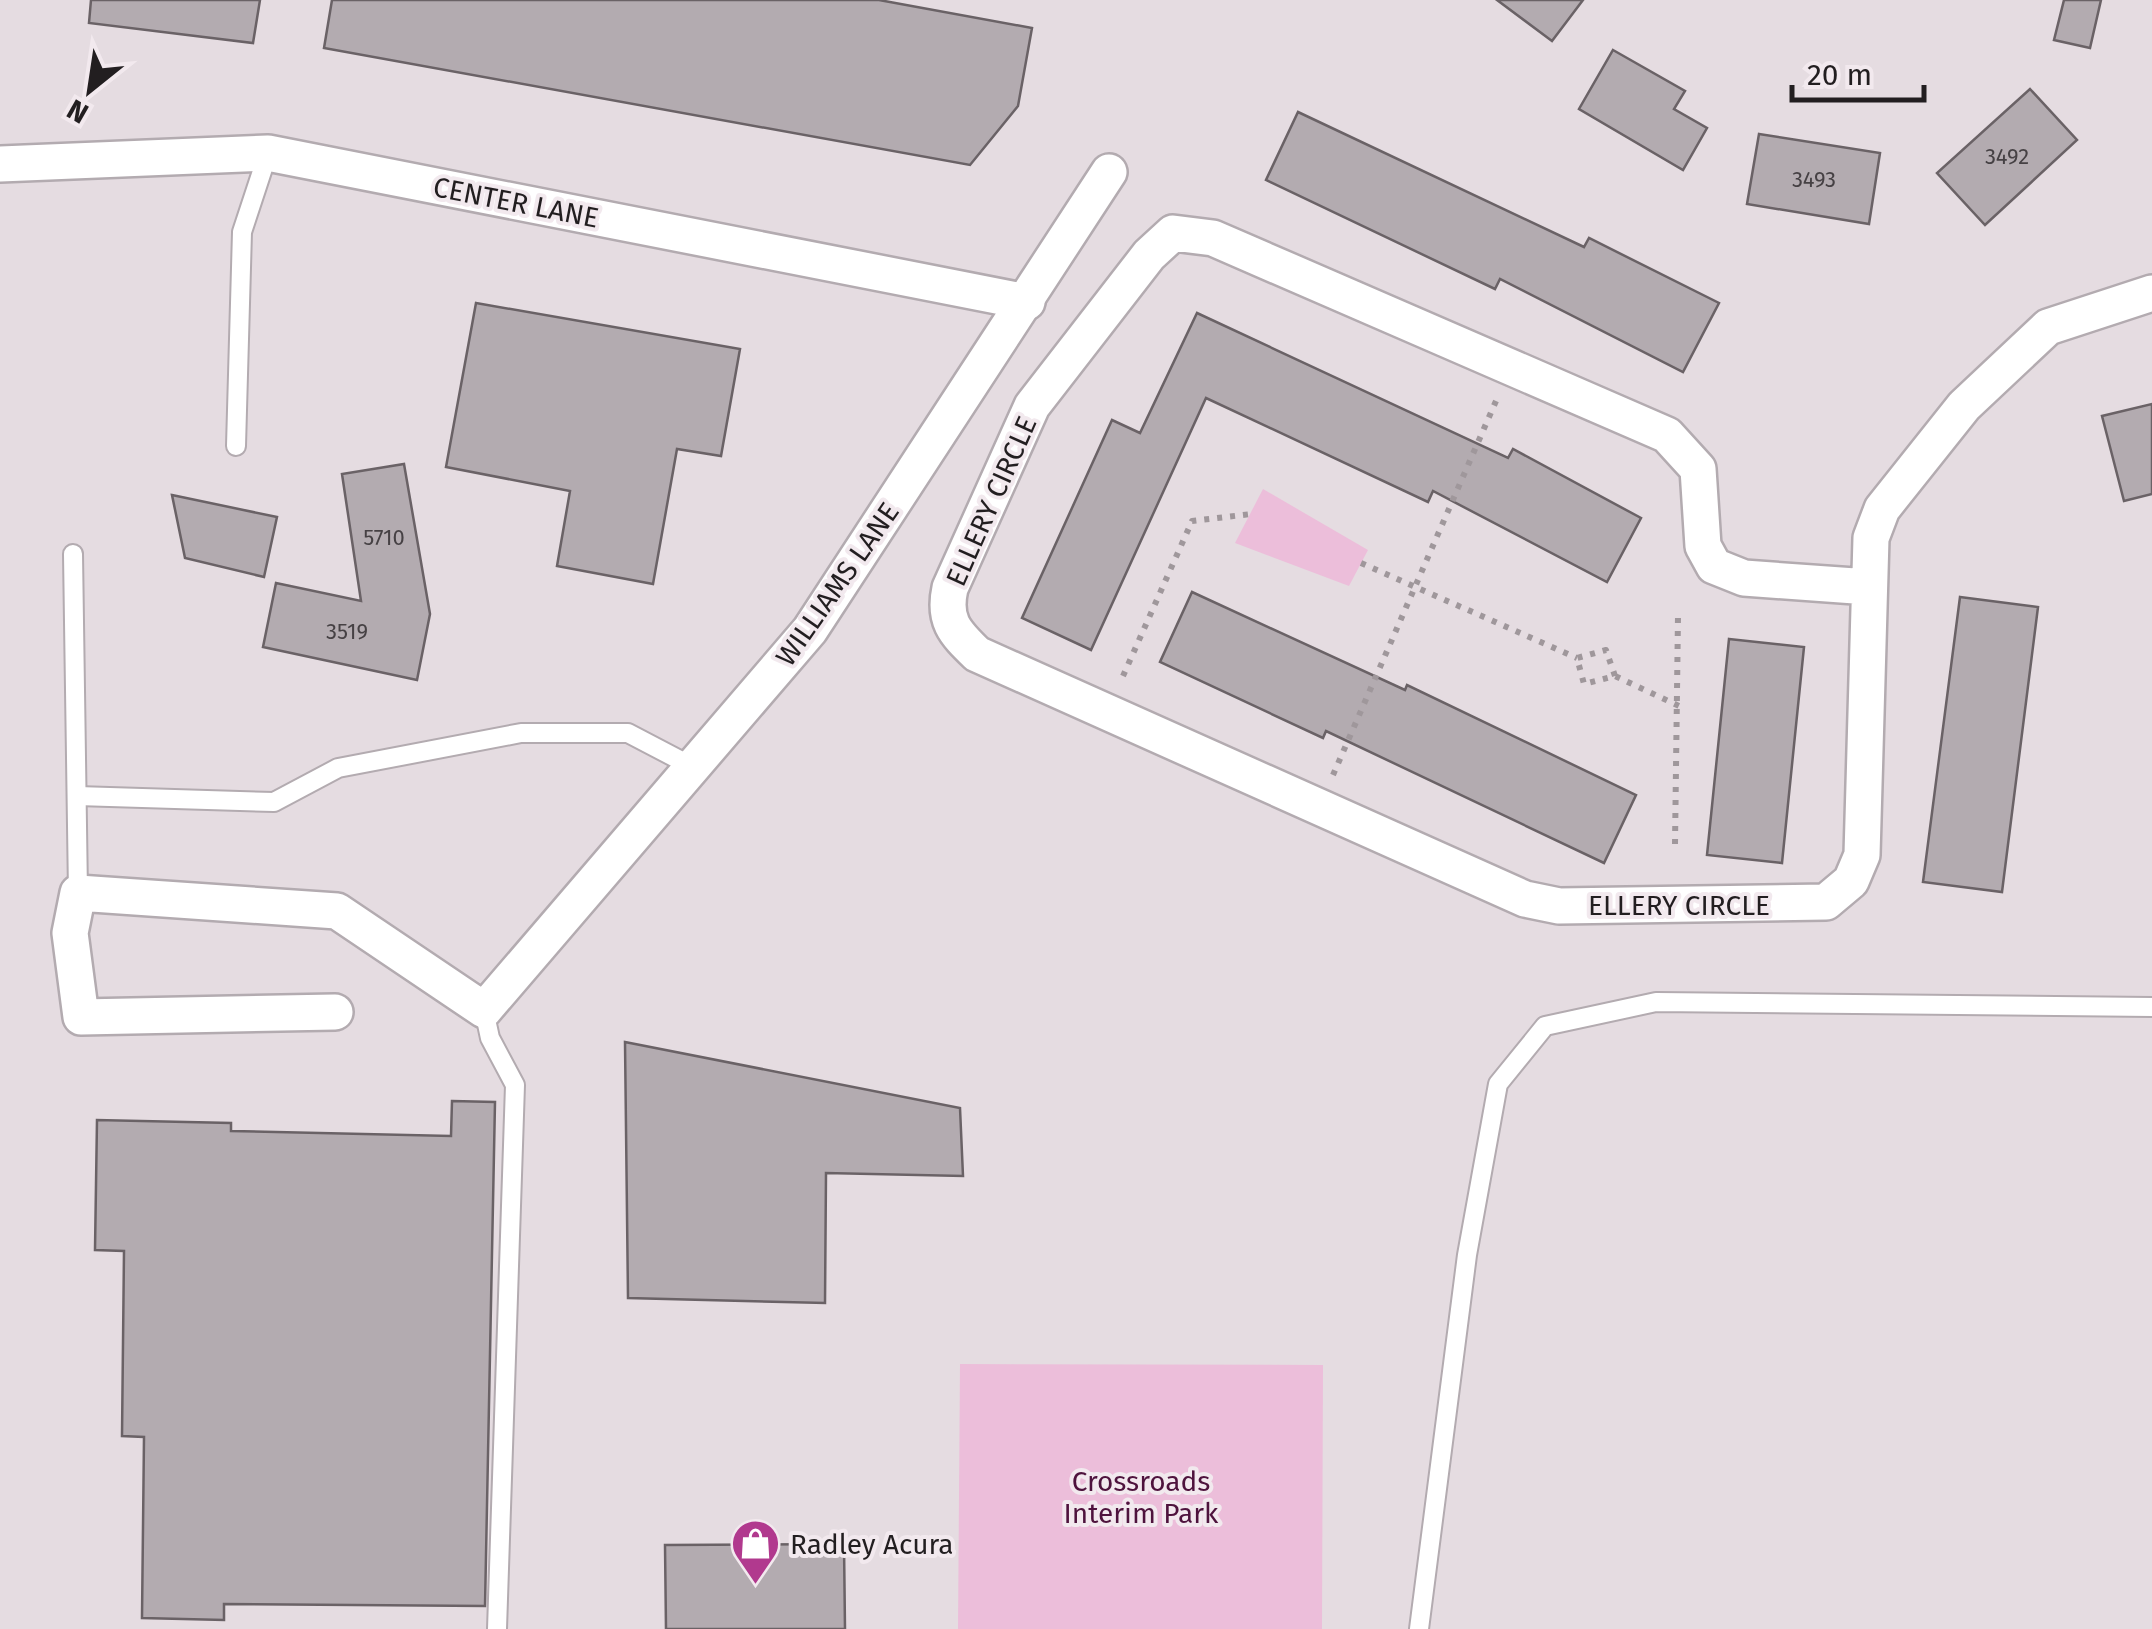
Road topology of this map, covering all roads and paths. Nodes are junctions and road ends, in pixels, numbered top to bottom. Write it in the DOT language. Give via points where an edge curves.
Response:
graph roads {
  1 [pos="268,153"];
  2 [pos="0,164"];
  3 [pos="1109,172"];
  4 [pos="2152,294"];
  5 [pos="1027,302"];
  6 [pos="1498,396"];
  7 [pos="236,446"];
  8 [pos="1250,514"];
  9 [pos="73,554"];
  10 [pos="1361,562"];
  11 [pos="1415,586"];
  12 [pos="1869,587"];
  13 [pos="1678,616"];
  14 [pos="1578,658"];
  15 [pos="1615,676"];
  16 [pos="1120,682"];
  17 [pos="1678,706"];
  18 [pos="693,767"];
  19 [pos="1333,776"];
  20 [pos="77,796"];
  21 [pos="1675,844"];
  22 [pos="78,893"];
  23 [pos="2152,1007"];
  24 [pos="484,1010"];
  25 [pos="334,1012"];
  26 [pos="497,1629"];
  27 [pos="1419,1629"];
  1 -- 2 [label="street, CENTER LANE"];
  1 -- 5 [label="street, CENTER LANE"];
  1 -- 7 [label="lane" via="242,232"];
  3 -- 5 [label="street, WILLIAMS LANE"];
  4 -- 12 [label="street, ELLERY CIRCLE" via="2048,327 1964,406 1882,509 1871,538"];
  5 -- 18 [label="street, WILLIAMS LANE" via="810,630"];
  6 -- 11 [label="path"];
  8 -- 16 [label="path" via="1192,521"];
  9 -- 20 [label="lane"];
  10 -- 11 [label="path"];
  11 -- 14 [label="path"];
  11 -- 19 [label="path"];
  12 -- 12 [label="street, ELLERY CIRCLE" via="1862,855 1852,881 1826,902 1795,905 1559,906 1525,899 977,654 953,632 945,611 1032,406 1173,233 1213,238 1667,435 1698,470 1702,546 1714,566 1744,578"];
  13 -- 17 [label="path"];
  14 -- 15 [label="path" via="1606,650"];
  14 -- 15 [label="path" via="1584,684"];
  15 -- 17 [label="path"];
  17 -- 21 [label="path"];
  18 -- 20 [label="lane" via="628,733 522,733 338,768 274,802"];
  18 -- 24 [label="street, WILLIAMS LANE"];
  20 -- 22 [label="lane"];
  22 -- 24 [label="street" via="337,911"];
  22 -- 25 [label="street" via="70,933 81,1018"];
  23 -- 27 [label="lane" via="1656,1002 1545,1026 1498,1084 1467,1254"];
  24 -- 26 [label="lane" via="490,1038 515,1085"];
}
